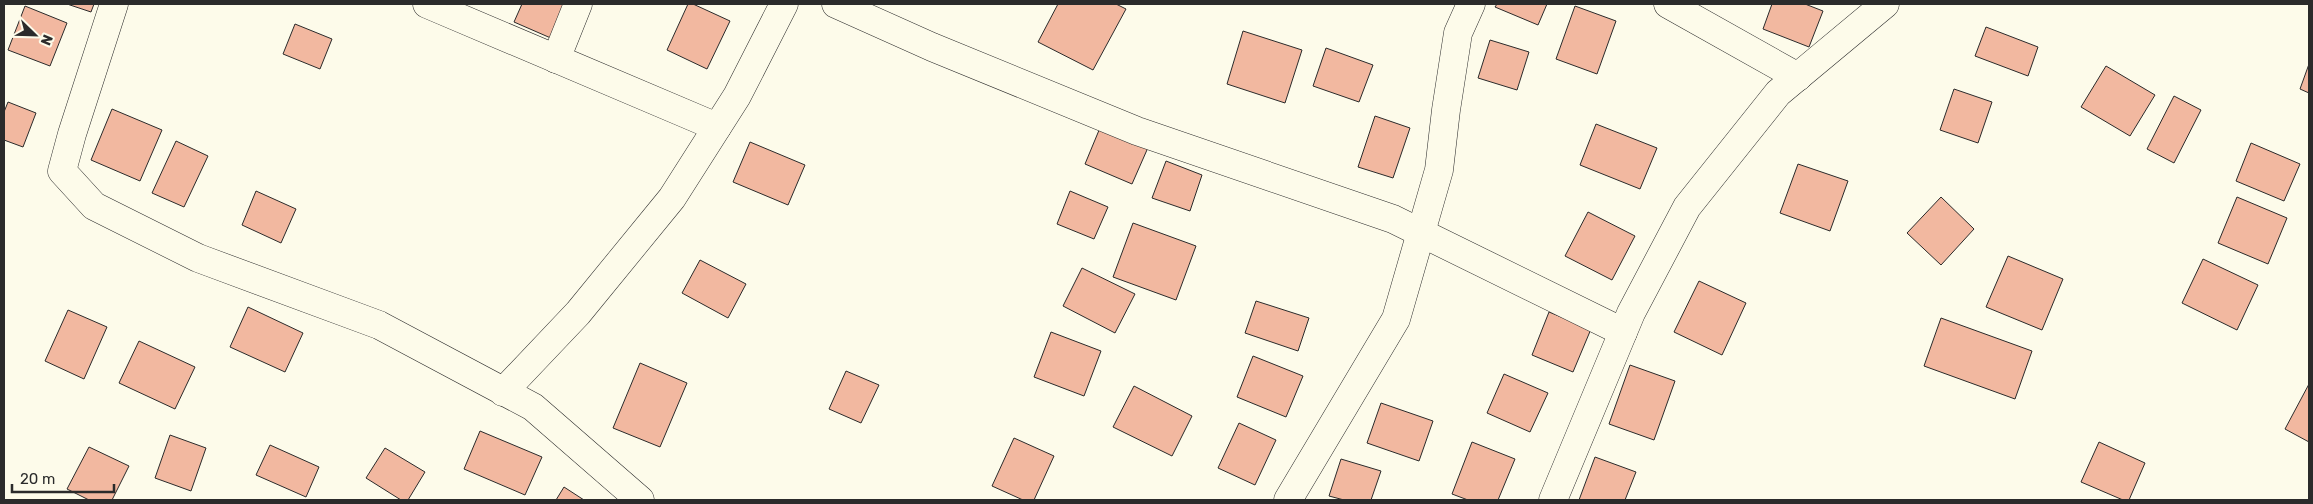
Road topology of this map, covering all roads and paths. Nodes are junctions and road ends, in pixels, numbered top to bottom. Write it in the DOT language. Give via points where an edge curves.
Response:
graph roads {
  1 [pos="114,4"];
  2 [pos="427,4"];
  3 [pos="578,4"];
  4 [pos="784,4"];
  5 [pos="836,4"];
  6 [pos="1471,4"];
  7 [pos="1668,4"];
  8 [pos="1885,4"];
  9 [pos="556,59"];
  10 [pos="1798,77"];
  11 [pos="717,127"];
  12 [pos="1421,232"];
  13 [pos="1623,332"];
  14 [pos="503,392"];
  15 [pos="640,500"];
  16 [pos="1288,500"];
  17 [pos="1552,500"];
  1 -- 14 [label="street" via="62,171 94,206 198,258 379,325"];
  2 -- 9 [label="street"];
  3 -- 9 [label="street"];
  4 -- 11 [label="street" via="737,96"];
  5 -- 12 [label="street" via="1137,131 1393,219"];
  6 -- 12 [label="street" via="1458,33 1439,170"];
  7 -- 10 [label="street"];
  8 -- 10 [label="street"];
  9 -- 11 [label="street"];
  10 -- 13 [label="street" via="1778,93 1687,207"];
  11 -- 14 [label="street" via="666,206 578,313"];
  12 -- 13 [label="street"];
  12 -- 16 [label="street" via="1396,319"];
  13 -- 17 [label="street"];
  14 -- 15 [label="street" via="533,407"];
}
